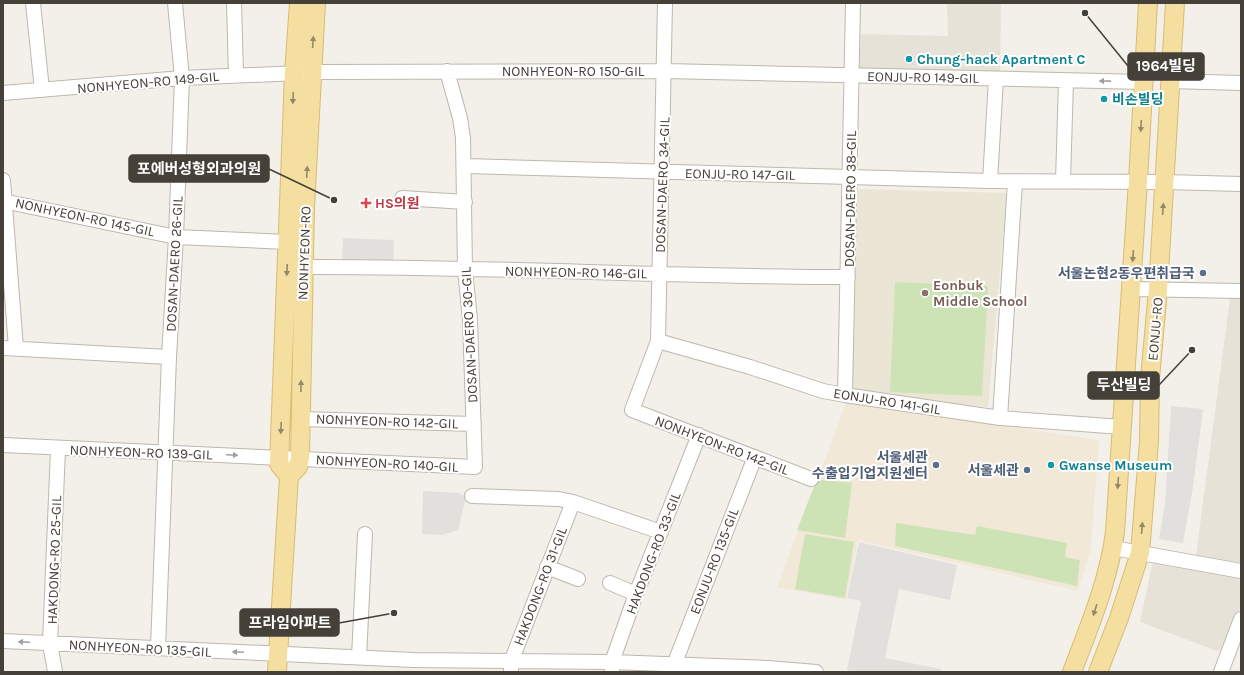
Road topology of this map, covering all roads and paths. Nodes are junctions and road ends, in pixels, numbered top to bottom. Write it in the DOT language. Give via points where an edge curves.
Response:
graph roads {
  1 [pos="33,3"];
  2 [pos="175,3"];
  3 [pos="234,3"];
  4 [pos="299,3"];
  5 [pos="316,3"];
  6 [pos="665,3"];
  7 [pos="853,3"];
  8 [pos="1139,3"];
  9 [pos="1148,3"];
  10 [pos="1175,3"];
  11 [pos="1182,3"];
  12 [pos="1174,28"];
  13 [pos="1146,36"];
  14 [pos="447,71"];
  15 [pos="665,71"];
  16 [pos="303,73"];
  17 [pos="236,75"];
  18 [pos="851,76"];
  19 [pos="182,78"];
  20 [pos="996,79"];
  21 [pos="1066,81"];
  22 [pos="1171,81"];
  23 [pos="1144,82"];
  24 [pos="1241,83"];
  25 [pos="42,90"];
  26 [pos="3,93"];
  27 [pos="464,166"];
  28 [pos="661,173"];
  29 [pos="851,176"];
  30 [pos="3,180"];
  31 [pos="990,181"];
  32 [pos="1063,181"];
  33 [pos="1138,181"];
  34 [pos="1015,182"];
  35 [pos="1165,182"];
  36 [pos="1241,184"];
  37 [pos="402,198"];
  38 [pos="4,200"];
  39 [pos="465,202"];
  40 [pos="176,237"];
  41 [pos="288,242"];
  42 [pos="304,267"];
  43 [pos="465,269"];
  44 [pos="660,274"];
  45 [pos="848,277"];
  46 [pos="1131,289"];
  47 [pos="1158,290"];
  48 [pos="1241,291"];
  49 [pos="658,341"];
  50 [pos="9,348"];
  51 [pos="168,357"];
  52 [pos="845,395"];
  53 [pos="632,410"];
  54 [pos="1000,418"];
  55 [pos="300,419"];
  56 [pos="474,424"];
  57 [pos="1122,427"];
  58 [pos="699,435"];
  59 [pos="3,445"];
  60 [pos="58,449"];
  61 [pos="165,453"];
  62 [pos="280,457"];
  63 [pos="755,457"];
  64 [pos="300,458"];
  65 [pos="475,467"];
  66 [pos="289,476"];
  67 [pos="811,479"];
  68 [pos="472,496"];
  69 [pos="573,502"];
  70 [pos="661,532"];
  71 [pos="365,534"];
  72 [pos="1113,548"];
  73 [pos="1140,552"];
  74 [pos="547,567"];
  75 [pos="1241,571"];
  76 [pos="578,580"];
  77 [pos="610,583"];
  78 [pos="636,594"];
  79 [pos="1241,619"];
  80 [pos="3,641"];
  81 [pos="50,643"];
  82 [pos="158,648"];
  83 [pos="359,657"];
  84 [pos="277,663"];
  85 [pos="511,667"];
  86 [pos="612,667"];
  87 [pos="680,667"];
  88 [pos="768,670"];
  89 [pos="55,672"];
  90 [pos="816,672"];
  91 [pos="1072,672"];
  92 [pos="1098,672"];
  93 [pos="1221,672"];
  1 -- 25 [label="street"];
  2 -- 19 [label="street, DOSAN-DAERO 26-GIL"];
  3 -- 17 [label="street"];
  4 -- 16 [label="main road, NONHYEON-RO"];
  16 -- 5 [label="main road, NONHYEON-RO, one-way"];
  6 -- 15 [label="street, DOSAN-DAERO 34-GIL"];
  7 -- 18 [label="street, DOSAN-DAERO 38-GIL"];
  8 -- 13 [label="main road"];
  9 -- 13 [label="main road, EONJU-RO"];
  10 -- 12 [label="main road, EONJU-RO"];
  11 -- 12 [label="main road"];
  12 -- 22 [label="main road, EONJU-RO"];
  13 -- 23 [label="main road, EONJU-RO"];
  14 -- 15 [label="street, NONHYEON-RO 150-GIL"];
  14 -- 16 [label="street, NONHYEON-RO 150-GIL"];
  14 -- 27 [label="street, DOSAN-DAERO 30-GIL" via="460,118"];
  15 -- 18 [label="street, NONHYEON-RO 150-GIL"];
  15 -- 28 [label="street, DOSAN-DAERO 34-GIL"];
  16 -- 17 [label="street, NONHYEON-RO 149-GIL"];
  16 -- 41 [label="main road, NONHYEON-RO, one-way"];
  42 -- 16 [label="main road, NONHYEON-RO, one-way"];
  17 -- 19 [label="street, NONHYEON-RO 149-GIL"];
  18 -- 20 [label="street, EONJU-RO 149-GIL"];
  18 -- 29 [label="street, DOSAN-DAERO 38-GIL"];
  19 -- 25 [label="street, NONHYEON-RO 149-GIL"];
  19 -- 40 [label="street, DOSAN-DAERO 26-GIL"];
  20 -- 21 [label="street, EONJU-RO 149-GIL"];
  20 -- 31 [label="street, EONJU-RO 149-GIL"];
  23 -- 21 [label="street, EONJU-RO 149-GIL, one-way"];
  21 -- 32 [label="street"];
  22 -- 24 [label="street"];
  22 -- 35 [label="main road, EONJU-RO"];
  23 -- 33 [label="main road, EONJU-RO, one-way"];
  25 -- 26 [label="street, NONHYEON-RO 149-GIL"];
  27 -- 28 [label="street, EONJU-RO 147-GIL"];
  27 -- 39 [label="street, DOSAN-DAERO 30-GIL"];
  28 -- 29 [label="street, EONJU-RO 147-GIL"];
  28 -- 44 [label="street, DOSAN-DAERO 34-GIL"];
  29 -- 31 [label="street, EONJU-RO 147-GIL"];
  29 -- 45 [label="street, DOSAN-DAERO 38-GIL"];
  30 -- 38 [label="street"];
  31 -- 34 [label="street, EONJU-RO 147-GIL"];
  32 -- 33 [label="street, EONJU-RO 147-GIL"];
  32 -- 34 [label="street, EONJU-RO 147-GIL"];
  33 -- 35 [label="street, EONJU-RO 147-GIL"];
  33 -- 46 [label="main road, EONJU-RO, one-way"];
  34 -- 54 [label="street"];
  35 -- 36 [label="street, EONJU-RO 147-GIL"];
  47 -- 35 [label="main road, EONJU-RO, one-way"];
  37 -- 39 [label="street"];
  38 -- 40 [label="street, NONHYEON-RO 145-GIL"];
  38 -- 50 [label="street"];
  39 -- 43 [label="street, DOSAN-DAERO 30-GIL"];
  40 -- 41 [label="street, NONHYEON-RO 145-GIL"];
  40 -- 51 [label="street, DOSAN-DAERO 26-GIL"];
  41 -- 62 [label="main road, NONHYEON-RO, one-way"];
  42 -- 43 [label="street, NONHYEON-RO 146-GIL"];
  55 -- 42 [label="main road, NONHYEON-RO, one-way"];
  43 -- 44 [label="street, NONHYEON-RO 146-GIL"];
  43 -- 56 [label="street, DOSAN-DAERO 30-GIL" via="470,320"];
  44 -- 45 [label="street, NONHYEON-RO 146-GIL"];
  44 -- 49 [label="street, DOSAN-DAERO 34-GIL"];
  45 -- 52 [label="street, DOSAN-DAERO 38-GIL"];
  46 -- 47 [label="street"];
  46 -- 57 [label="main road, EONJU-RO"];
  47 -- 48 [label="street"];
  73 -- 47 [label="main road, EONJU-RO, one-way"];
  49 -- 52 [label="street, EONJU-RO 141-GIL" via="823,391"];
  49 -- 53 [label="street, DOSAN-DAERO 34-GIL"];
  50 -- 51 [label="street"];
  51 -- 61 [label="street, DOSAN-DAERO 26-GIL"];
  52 -- 54 [label="street, EONJU-RO 141-GIL"];
  53 -- 58 [label="street, NONHYEON-RO 142-GIL"];
  54 -- 57 [label="street, EONJU-RO 141-GIL"];
  55 -- 56 [label="street, NONHYEON-RO 142-GIL"];
  55 -- 64 [label="main road, NONHYEON-RO"];
  56 -- 65 [label="street, DOSAN-DAERO 30-GIL"];
  57 -- 72 [label="main road, EONJU-RO, one-way"];
  58 -- 63 [label="street, NONHYEON-RO 142-GIL"];
  58 -- 70 [label="street, HAKDONG-RO 33-GIL"];
  59 -- 60 [label="street, NONHYEON-RO 139-GIL"];
  60 -- 61 [label="street, NONHYEON-RO 139-GIL"];
  60 -- 81 [label="street, HAKDONG-RO 25-GIL"];
  61 -- 62 [label="street, NONHYEON-RO 139-GIL, one-way"];
  61 -- 82 [label="street, DOSAN-DAERO 26-GIL"];
  62 -- 64 [label="street, NONHYEON-RO 139-GIL"];
  62 -- 66 [label="main road, NONHYEON-RO" via="280,464"];
  63 -- 67 [label="street, NONHYEON-RO 142-GIL"];
  63 -- 87 [label="street, EONJU-RO 135-GIL"];
  64 -- 65 [label="street, NONHYEON-RO 140-GIL"];
  64 -- 66 [label="main road" via="298,467"];
  66 -- 84 [label="main road"];
  68 -- 69 [label="street" via="559,499"];
  69 -- 70 [label="street"];
  69 -- 74 [label="street, HAKDONG-RO 31-GIL"];
  70 -- 78 [label="street, HAKDONG-RO 33-GIL"];
  71 -- 83 [label="street"];
  72 -- 73 [label="street"];
  72 -- 91 [label="main road, EONJU-RO, one-way" via="1095,610"];
  73 -- 75 [label="street"];
  73 -- 92 [label="main road, EONJU-RO"];
  74 -- 76 [label="street"];
  74 -- 85 [label="street, HAKDONG-RO 31-GIL"];
  77 -- 78 [label="street"];
  78 -- 86 [label="street, HAKDONG-RO 33-GIL"];
  79 -- 93 [label="street"];
  81 -- 80 [label="street, NONHYEON-RO 135-GIL, one-way"];
  81 -- 82 [label="street, NONHYEON-RO 135-GIL"];
  81 -- 89 [label="street, HAKDONG-RO 25-GIL"];
  84 -- 82 [label="street, NONHYEON-RO 135-GIL, one-way"];
  83 -- 84 [label="street, NONHYEON-RO 135-GIL"];
  83 -- 85 [label="street, NONHYEON-RO 135-GIL"];
  85 -- 86 [label="street, NONHYEON-RO 135-GIL"];
  86 -- 87 [label="street"];
  87 -- 88 [label="street"];
  88 -- 90 [label="street"];
}
